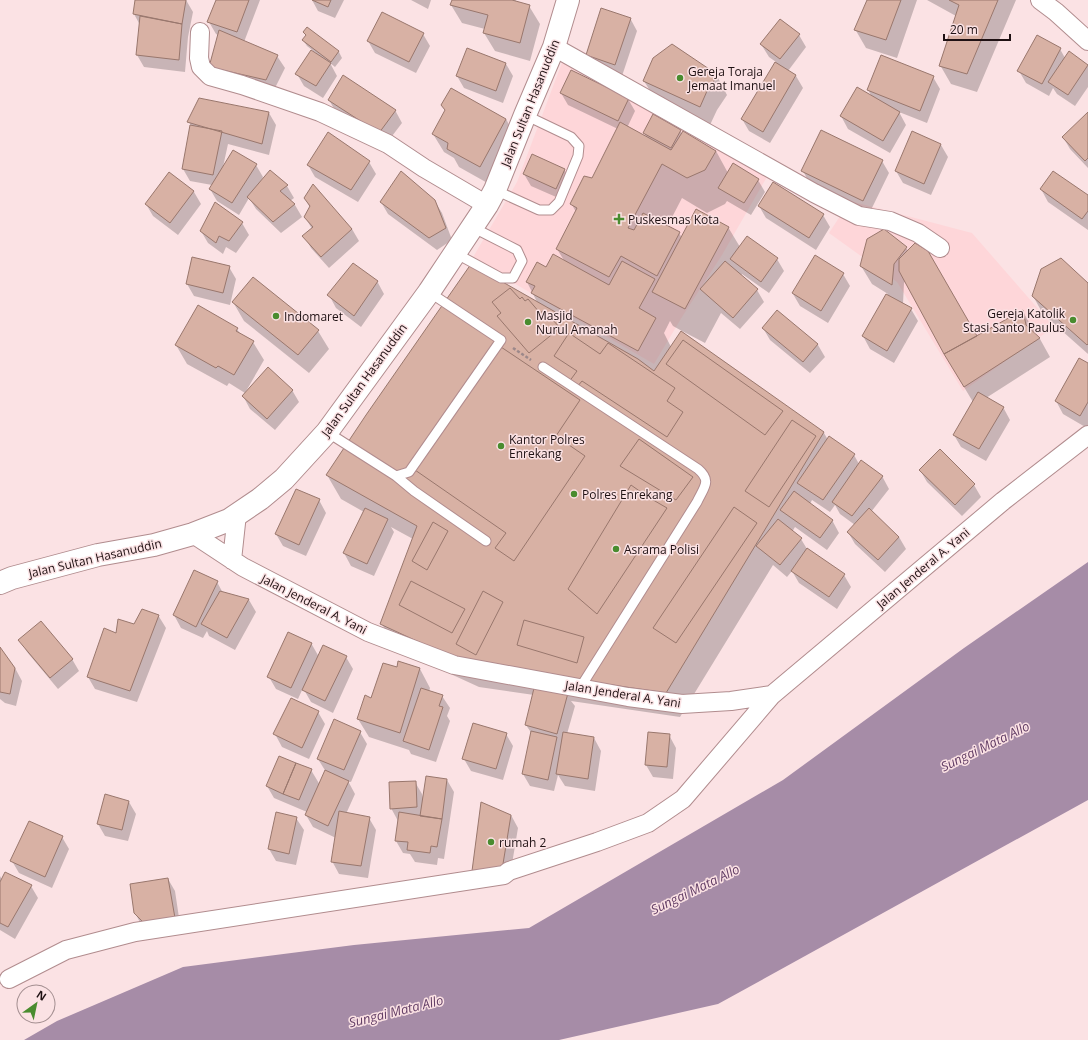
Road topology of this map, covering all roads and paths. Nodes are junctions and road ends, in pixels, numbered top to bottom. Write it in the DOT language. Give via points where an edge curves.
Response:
graph roads {
  1 [pos="568,0"];
  2 [pos="1040,0"];
  3 [pos="200,32"];
  4 [pos="1088,41"];
  5 [pos="554,47"];
  6 [pos="525,115"];
  7 [pos="491,197"];
  8 [pos="472,227"];
  9 [pos="940,248"];
  10 [pos="455,253"];
  11 [pos="429,292"];
  12 [pos="501,340"];
  13 [pos="542,367"];
  14 [pos="327,432"];
  15 [pos="1088,435"];
  16 [pos="396,476"];
  17 [pos="237,514"];
  18 [pos="193,534"];
  19 [pos="486,541"];
  20 [pos="232,560"];
  21 [pos="0,583"];
  22 [pos="580,688"];
  23 [pos="772,695"];
  24 [pos="9,979"];
  1 -- 5 [label="highway, Jalan Sultan Hasanuddin"];
  2 -- 4 [label="street"];
  3 -- 7 [label="street" via="201,67 210,76 320,112 388,144 424,168"];
  5 -- 6 [label="highway, Jalan Sultan Hasanuddin"];
  5 -- 9 [label="street" via="814,193 859,216 890,221 918,233"];
  6 -- 7 [label="highway, Jalan Sultan Hasanuddin"];
  6 -- 7 [label="lane" via="571,137 579,146 578,156 559,202 551,210 539,210"];
  7 -- 8 [label="highway, Jalan Sultan Hasanuddin"];
  8 -- 10 [label="highway, Jalan Sultan Hasanuddin"];
  8 -- 10 [label="lane" via="517,250 522,261 513,278 501,278"];
  10 -- 11 [label="highway, Jalan Sultan Hasanuddin"];
  11 -- 12 [label="lane"];
  11 -- 14 [label="highway, Jalan Sultan Hasanuddin"];
  12 -- 13 [label="path"];
  12 -- 16 [label="lane" via="408,472"];
  13 -- 22 [label="lane" via="698,469 705,475 706,483 698,502"];
  14 -- 16 [label="lane"];
  14 -- 17 [label="highway, Jalan Sultan Hasanuddin" via="284,479"];
  15 -- 23 [label="street, Jalan Jenderal A. Yani" via="1004,501"];
  16 -- 19 [label="lane"];
  17 -- 18 [label="highway, Jalan Sultan Hasanuddin" via="229,520"];
  17 -- 20 [label="street"];
  18 -- 20 [label="street, Jalan Jenderal A. Yani"];
  18 -- 21 [label="highway, Jalan Sultan Hasanuddin" via="154,545 98,555"];
  20 -- 22 [label="street, Jalan Jenderal A. Yani" via="368,632 454,665"];
  22 -- 23 [label="street, Jalan Jenderal A. Yani" via="682,704"];
  23 -- 24 [label="street" via="683,799 648,823 597,842 509,871 504,875 135,932 66,950"];
}
